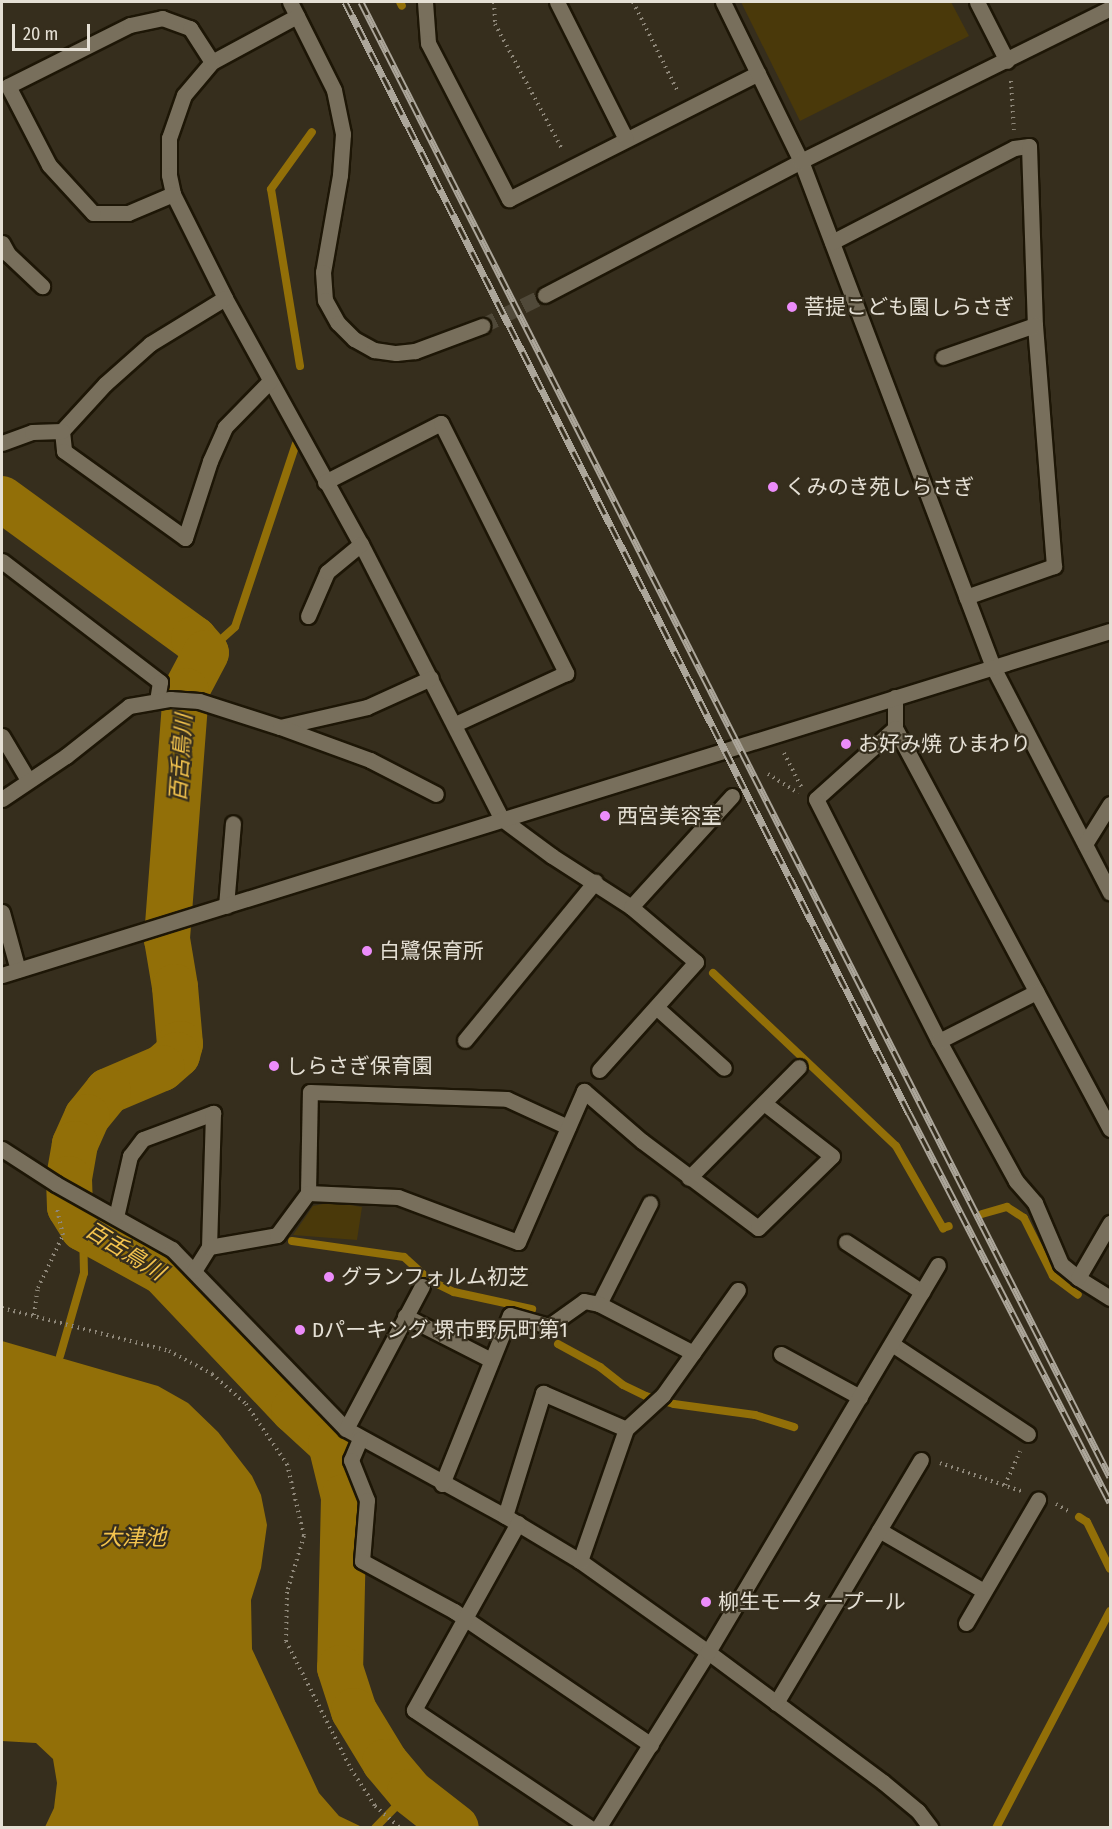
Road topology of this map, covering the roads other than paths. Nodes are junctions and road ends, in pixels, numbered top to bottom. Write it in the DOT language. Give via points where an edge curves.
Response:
graph roads {
  1 [pos="290,2"];
  2 [pos="425,2"];
  3 [pos="557,2"];
  4 [pos="723,2"];
  5 [pos="977,2"];
  6 [pos="1110,8"];
  7 [pos="297,16"];
  8 [pos="1007,61"];
  9 [pos="212,62"];
  10 [pos="758,73"];
  11 [pos="626,139"];
  12 [pos="801,161"];
  13 [pos="173,194"];
  14 [pos="832,242"];
  15 [pos="2,243"];
  16 [pos="42,285"];
  17 [pos="544,295"];
  18 [pos="225,298"];
  19 [pos="1035,325"];
  20 [pos="482,326"];
  21 [pos="942,357"];
  22 [pos="270,381"];
  23 [pos="62,431"];
  24 [pos="2,443"];
  25 [pos="325,482"];
  26 [pos="361,544"];
  27 [pos="2,561"];
  28 [pos="966,597"];
  29 [pos="308,616"];
  30 [pos="1110,631"];
  31 [pos="993,667"];
  32 [pos="431,678"];
  33 [pos="895,697"];
  34 [pos="163,700"];
  35 [pos="455,724"];
  36 [pos="280,727"];
  37 [pos="895,728"];
  38 [pos="2,736"];
  39 [pos="28,780"];
  40 [pos="436,794"];
  41 [pos="732,796"];
  42 [pos="2,799"];
  43 [pos="1110,804"];
  44 [pos="502,819"];
  45 [pos="233,823"];
  46 [pos="1084,844"];
  47 [pos="595,882"];
  48 [pos="1110,893"];
  49 [pos="226,906"];
  50 [pos="631,907"];
  51 [pos="2,912"];
  52 [pos="18,970"];
  53 [pos="2,975"];
  54 [pos="1036,992"];
  55 [pos="656,1007"];
  56 [pos="465,1040"];
  57 [pos="939,1041"];
  58 [pos="799,1067"];
  59 [pos="724,1068"];
  60 [pos="599,1070"];
  61 [pos="764,1103"];
  62 [pos="568,1126"];
  63 [pos="1110,1129"];
  64 [pos="5,1154"];
  65 [pos="689,1178"];
  66 [pos="308,1193"];
  67 [pos="650,1203"];
  68 [pos="116,1217"];
  69 [pos="1110,1222"];
  70 [pos="846,1242"];
  71 [pos="209,1247"];
  72 [pos="938,1265"];
  73 [pos="194,1271"];
  74 [pos="1078,1278"];
  75 [pos="422,1286"];
  76 [pos="738,1290"];
  77 [pos="922,1292"];
  78 [pos="1110,1298"];
  79 [pos="599,1304"];
  80 [pos="405,1316"];
  81 [pos="892,1344"];
  82 [pos="693,1353"];
  83 [pos="782,1353"];
  84 [pos="491,1360"];
  85 [pos="860,1397"];
  86 [pos="346,1429"];
  87 [pos="626,1429"];
  88 [pos="1028,1434"];
  89 [pos="360,1439"];
  90 [pos="926,1460"];
  91 [pos="441,1484"];
  92 [pos="1040,1498"];
  93 [pos="511,1520"];
  94 [pos="879,1530"];
  95 [pos="580,1561"];
  96 [pos="984,1591"];
  97 [pos="464,1619"];
  98 [pos="966,1623"];
  99 [pos="708,1652"];
  100 [pos="777,1703"];
  101 [pos="651,1745"];
  102 [pos="590,1827"];
  103 [pos="598,1827"];
  104 [pos="931,1827"];
  1 -- 7 [label="street"];
  2 -- 11 [label="street" via="428,43 509,199"];
  3 -- 11 [label="street"];
  4 -- 10 [label="street"];
  5 -- 8 [label="street"];
  6 -- 8 [label="street"];
  7 -- 9 [label="street"];
  7 -- 20 [label="street" via="334,90 344,134 322,272 325,300 338,323 354,339 374,350 396,353 423,349"];
  8 -- 12 [label="street"];
  9 -- 13 [label="street" via="184,95 169,138"];
  9 -- 13 [label="street" via="190,28 162,18 130,25 8,86 49,165 93,213 128,213"];
  10 -- 11 [label="street"];
  10 -- 12 [label="street"];
  12 -- 14 [label="street"];
  12 -- 17 [label="street"];
  13 -- 18 [label="street"];
  14 -- 19 [label="street" via="1014,148 1029,146"];
  14 -- 28 [label="street"];
  15 -- 16 [label="street" via="8,254"];
  18 -- 22 [label="street"];
  18 -- 23 [label="street" via="150,344 105,384"];
  19 -- 21 [label="street"];
  19 -- 28 [label="street" via="1054,566"];
  22 -- 23 [label="street" via="225,427 185,538 64,452"];
  22 -- 25 [label="street"];
  23 -- 24 [label="street" via="32,432"];
  25 -- 26 [label="street"];
  25 -- 35 [label="street" via="441,423 566,673"];
  26 -- 29 [label="street" via="327,572"];
  26 -- 32 [label="street"];
  27 -- 34 [label="street" via="160,681"];
  28 -- 31 [label="street"];
  30 -- 31 [label="street"];
  31 -- 33 [label="street"];
  31 -- 46 [label="street"];
  32 -- 35 [label="street"];
  32 -- 36 [label="street" via="367,707"];
  33 -- 37 [label="street"];
  33 -- 44 [label="street"];
  34 -- 36 [label="street" via="199,701"];
  34 -- 39 [label="street" via="129,706 66,756"];
  35 -- 44 [label="street"];
  36 -- 40 [label="street" via="370,760"];
  37 -- 54 [label="street"];
  37 -- 57 [label="street" via="816,799"];
  38 -- 39 [label="street"];
  39 -- 42 [label="street"];
  41 -- 50 [label="street"];
  43 -- 46 [label="street"];
  44 -- 47 [label="street"];
  44 -- 49 [label="street"];
  45 -- 49 [label="street"];
  46 -- 48 [label="street"];
  47 -- 50 [label="street"];
  47 -- 56 [label="street"];
  49 -- 52 [label="street"];
  50 -- 55 [label="street" via="696,962"];
  51 -- 52 [label="street"];
  52 -- 53 [label="street"];
  54 -- 57 [label="street"];
  54 -- 63 [label="street"];
  55 -- 59 [label="street"];
  55 -- 60 [label="street"];
  57 -- 74 [label="street" via="1016,1181 1035,1203 1061,1264"];
  58 -- 61 [label="street"];
  61 -- 65 [label="street"];
  61 -- 65 [label="street" via="832,1156 758,1228"];
  62 -- 65 [label="street" via="584,1091"];
  62 -- 66 [label="street" via="518,1242 398,1197"];
  62 -- 66 [label="street" via="507,1099 310,1092"];
  64 -- 68 [label="street"];
  66 -- 71 [label="street" via="277,1235"];
  67 -- 79 [label="street"];
  68 -- 71 [label="street" via="130,1156 143,1138 213,1113"];
  68 -- 73 [label="street" via="172,1249"];
  69 -- 74 [label="street"];
  70 -- 77 [label="street"];
  71 -- 73 [label="street"];
  72 -- 77 [label="street"];
  73 -- 86 [label="street"];
  74 -- 78 [label="street"];
  75 -- 80 [label="street"];
  76 -- 82 [label="street"];
  77 -- 81 [label="street"];
  79 -- 82 [label="street"];
  79 -- 84 [label="street" via="584,1301 549,1326 510,1315"];
  80 -- 84 [label="street"];
  80 -- 86 [label="street"];
  81 -- 85 [label="street"];
  81 -- 88 [label="street"];
  82 -- 87 [label="street" via="659,1400"];
  83 -- 85 [label="street"];
  84 -- 91 [label="street"];
  85 -- 99 [label="street"];
  86 -- 89 [label="street"];
  87 -- 93 [label="street" via="543,1393"];
  87 -- 95 [label="street"];
  89 -- 91 [label="street"];
  89 -- 97 [label="street" via="351,1460 367,1500 362,1561"];
  90 -- 94 [label="street"];
  91 -- 93 [label="street"];
  92 -- 96 [label="street"];
  93 -- 95 [label="street"];
  93 -- 97 [label="street"];
  94 -- 96 [label="street"];
  94 -- 100 [label="street"];
  95 -- 99 [label="street"];
  96 -- 98 [label="street"];
  97 -- 101 [label="street"];
  97 -- 102 [label="street" via="414,1710"];
  99 -- 100 [label="street"];
  99 -- 101 [label="street"];
  100 -- 104 [label="street" via="883,1782"];
  101 -- 103 [label="street"];
}
